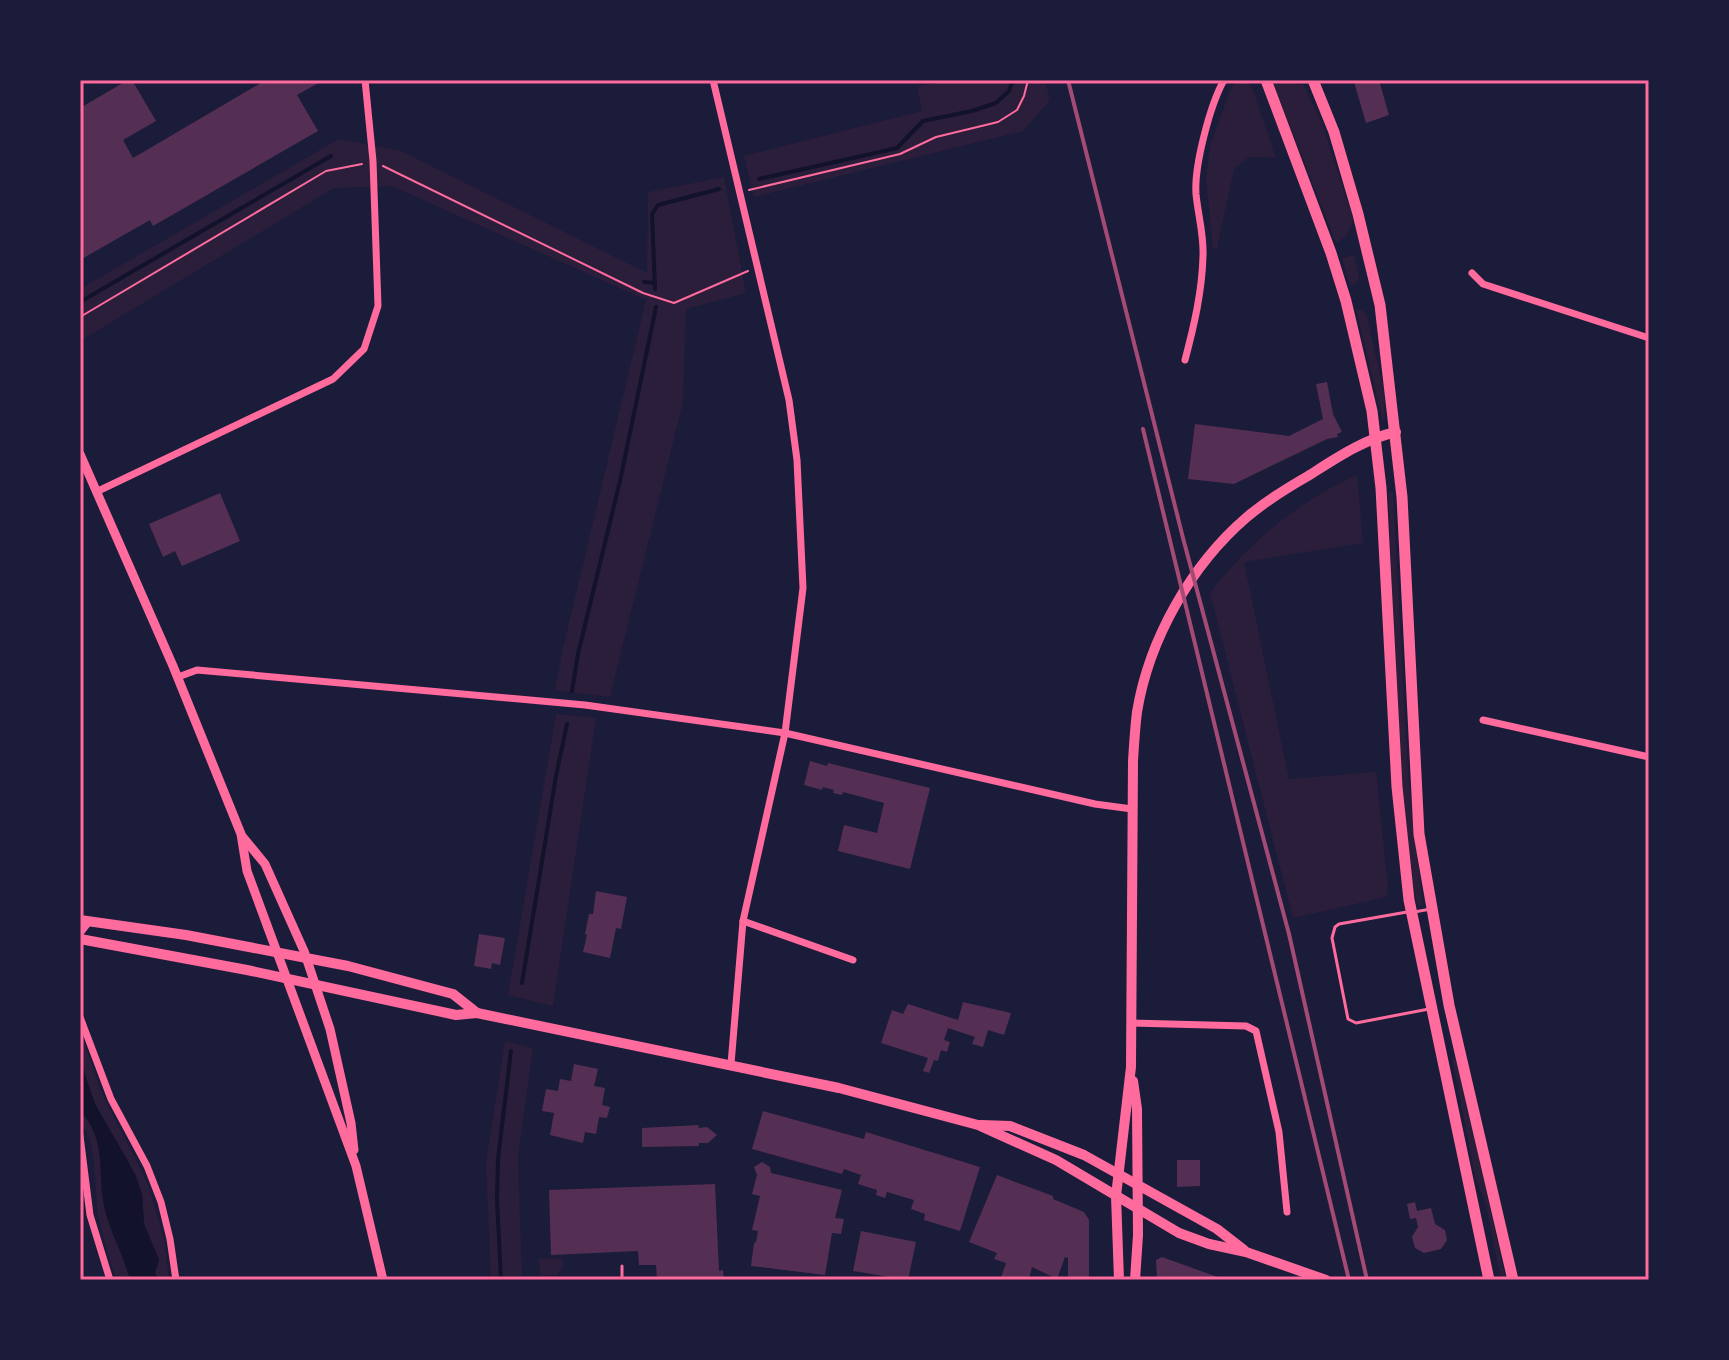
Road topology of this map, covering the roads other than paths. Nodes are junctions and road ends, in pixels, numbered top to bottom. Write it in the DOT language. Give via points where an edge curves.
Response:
graph roads {
  1 [pos="365,80"];
  2 [pos="713,80"];
  3 [pos="1224,80"];
  4 [pos="1266,80"];
  5 [pos="1313,80"];
  6 [pos="1472,273"];
  7 [pos="1649,338"];
  8 [pos="1185,360"];
  9 [pos="1396,432"];
  10 [pos="1376,438"];
  11 [pos="80,454"];
  12 [pos="96,492"];
  13 [pos="178,677"];
  14 [pos="1483,720"];
  15 [pos="785,733"];
  16 [pos="1649,757"];
  17 [pos="1132,809"];
  18 [pos="241,834"];
  19 [pos="1431,909"];
  20 [pos="1411,912"];
  21 [pos="84,921"];
  22 [pos="743,921"];
  23 [pos="80,931"];
  24 [pos="80,939"];
  25 [pos="277,952"];
  26 [pos="306,958"];
  27 [pos="853,960"];
  28 [pos="287,979"];
  29 [pos="315,985"];
  30 [pos="1433,1008"];
  31 [pos="477,1013"];
  32 [pos="80,1017"];
  33 [pos="1131,1023"];
  34 [pos="731,1064"];
  35 [pos="1131,1067"];
  36 [pos="978,1125"];
  37 [pos="80,1136"];
  38 [pos="356,1166"];
  39 [pos="1118,1174"];
  40 [pos="1136,1186"];
  41 [pos="1116,1196"];
  42 [pos="1138,1210"];
  43 [pos="1287,1212"];
  44 [pos="1246,1252"];
  45 [pos="622,1266"];
  46 [pos="110,1280"];
  47 [pos="176,1280"];
  48 [pos="383,1280"];
  49 [pos="622,1280"];
  50 [pos="1119,1280"];
  51 [pos="1135,1280"];
  52 [pos="1326,1280"];
  53 [pos="1489,1280"];
  54 [pos="1513,1280"];
  1 -- 12 [label="street" via="378,306 364,349 333,379"];
  2 -- 15 [label="street" via="789,400 797,460 803,588"];
  3 -- 8 [label="street" via="1198,170 1203,257"];
  4 -- 10 [label="main road" via="1335,265"];
  5 -- 9 [label="main road" via="1334,132 1371,262"];
  6 -- 7 [label="street" via="1483,284"];
  9 -- 10 [label="main road"];
  9 -- 19 [label="main road" via="1419,834"];
  10 -- 17 [label="main road" via="1261,506 1192,580 1159,638 1143,685"];
  10 -- 20 [label="main road" via="1397,787"];
  11 -- 12 [label="street"];
  12 -- 13 [label="street"];
  13 -- 15 [label="street" via="197,670 585,705"];
  13 -- 18 [label="street"];
  14 -- 16 [label="street"];
  15 -- 17 [label="street"];
  15 -- 22 [label="street"];
  17 -- 33 [label="main road"];
  18 -- 25 [label="street" via="247,871"];
  18 -- 26 [label="street" via="265,864"];
  19 -- 20 [label="lane"];
  19 -- 54 [label="main road"];
  20 -- 30 [label="main road"];
  20 -- 30 [label="lane" via="1335,927 1332,938 1348,1020 1356,1023"];
  21 -- 23 [label="main road"];
  21 -- 25 [label="main road"];
  22 -- 27 [label="street"];
  22 -- 34 [label="street"];
  24 -- 28 [label="main road"];
  25 -- 26 [label="main road"];
  25 -- 28 [label="street"];
  26 -- 29 [label="street"];
  26 -- 31 [label="main road" via="453,994"];
  28 -- 29 [label="main road"];
  28 -- 38 [label="street"];
  29 -- 31 [label="main road" via="456,1015"];
  29 -- 38 [label="street" via="330,1029"];
  30 -- 53 [label="main road"];
  31 -- 34 [label="main road"];
  32 -- 47 [label="street" via="111,1099 161,1202"];
  33 -- 35 [label="main road"];
  33 -- 43 [label="street" via="1246,1026 1256,1031 1279,1132"];
  34 -- 36 [label="main road"];
  35 -- 39 [label="main road"];
  35 -- 40 [label="main road" via="1137,1109"];
  36 -- 39 [label="main road" via="1010,1126"];
  36 -- 41 [label="main road" via="1056,1160"];
  37 -- 46 [label="street" via="90,1215"];
  38 -- 48 [label="street"];
  39 -- 40 [label="main road"];
  39 -- 41 [label="main road"];
  40 -- 42 [label="main road"];
  40 -- 44 [label="main road" via="1217,1229"];
  41 -- 42 [label="main road"];
  41 -- 50 [label="main road"];
  42 -- 44 [label="main road" via="1193,1239"];
  42 -- 51 [label="main road"];
  44 -- 52 [label="main road"];
  45 -- 49 [label="lane"];
}
